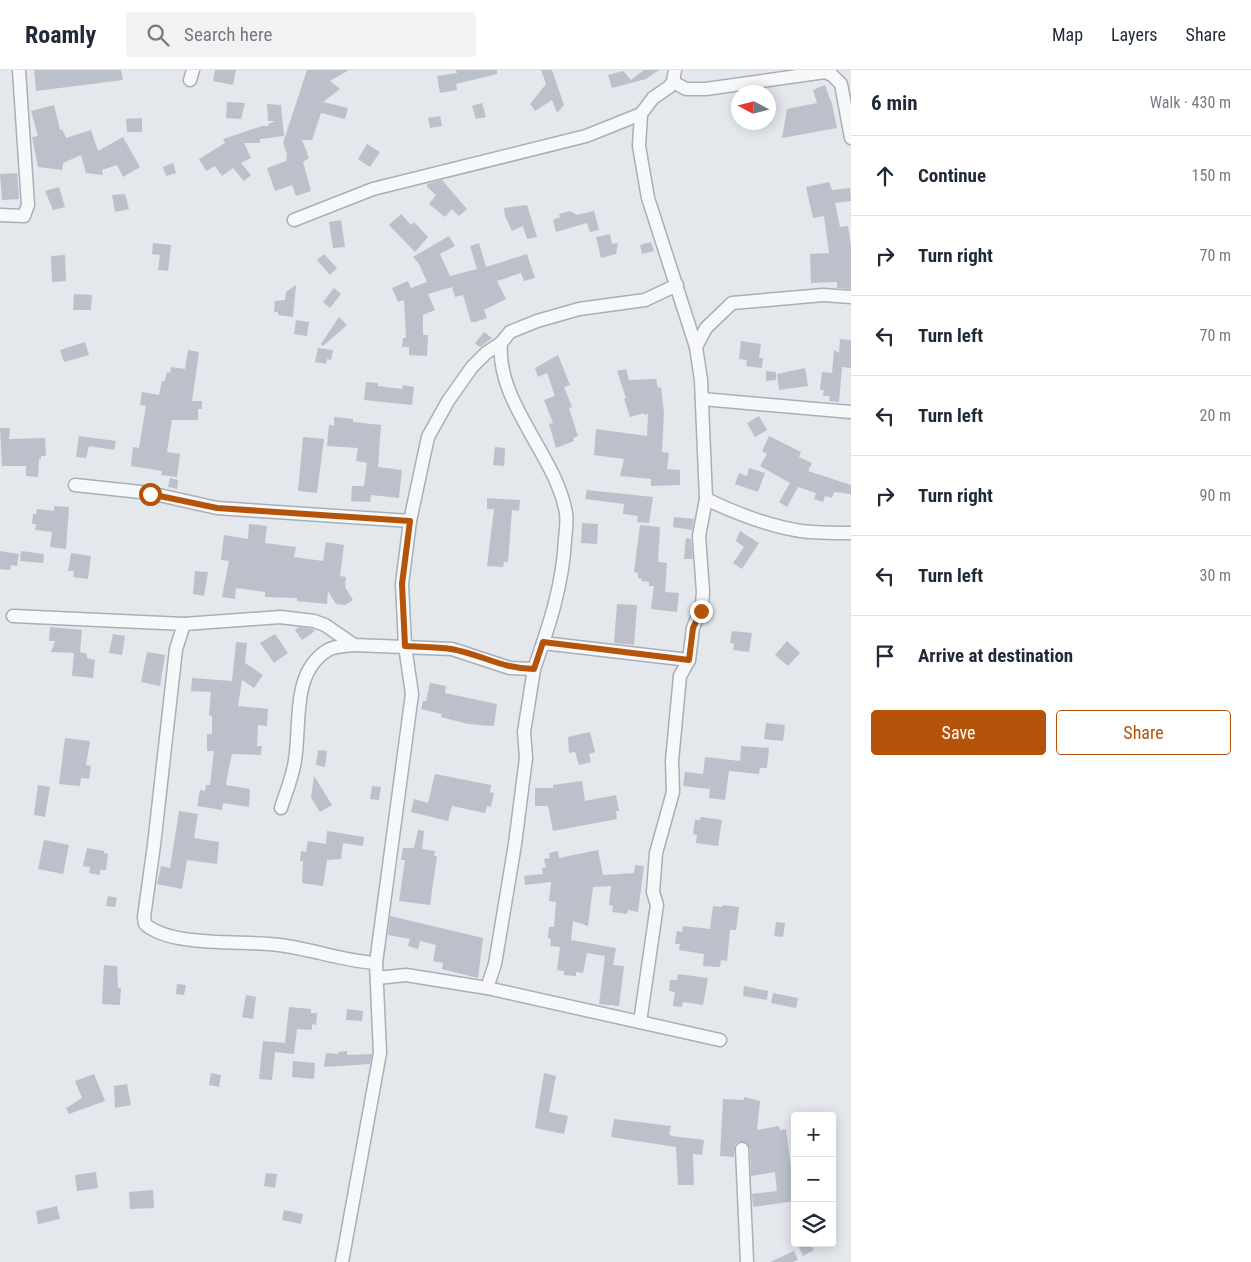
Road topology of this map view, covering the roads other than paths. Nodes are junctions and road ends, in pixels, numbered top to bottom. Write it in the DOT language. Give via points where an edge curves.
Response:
graph roads {
  1 [pos="19,70"];
  2 [pos="825,71"];
  3 [pos="674,76"];
  4 [pos="641,114"];
  5 [pos="851,138"];
  6 [pos="0,215"];
  7 [pos="294,220"];
  8 [pos="677,285"];
  9 [pos="851,297"];
  10 [pos="690,326"];
  11 [pos="706,328"];
  12 [pos="501,343"];
  13 [pos="696,347"];
  14 [pos="702,399"];
  15 [pos="851,412"];
  16 [pos="75,485"];
  17 [pos="706,499"];
  18 [pos="410,521"];
  19 [pos="851,533"];
  20 [pos="13,616"];
  21 [pos="184,624"];
  22 [pos="543,642"];
  23 [pos="354,645"];
  24 [pos="405,646"];
  25 [pos="689,660"];
  26 [pos="534,669"];
  27 [pos="281,808"];
  28 [pos="376,964"];
  29 [pos="377,978"];
  30 [pos="487,988"];
  31 [pos="640,1022"];
  32 [pos="720,1040"];
  33 [pos="742,1149"];
  34 [pos="342,1262"];
  35 [pos="747,1262"];
  1 -- 6 [label="street" via="28,205 24,216"];
  2 -- 3 [label="street" via="706,90 686,89"];
  2 -- 5 [label="street" via="840,84"];
  3 -- 4 [label="street"];
  4 -- 7 [label="street" via="586,136 373,188"];
  4 -- 8 [label="street" via="639,146 648,198"];
  8 -- 10 [label="street"];
  8 -- 12 [label="street" via="645,300 578,310 537,321 510,332"];
  9 -- 11 [label="street" via="823,295 732,303"];
  10 -- 11 [label="street"];
  10 -- 13 [label="street"];
  11 -- 13 [label="street"];
  12 -- 18 [label="street" via="472,367 428,437"];
  12 -- 22 [label="street" via="500,364 511,395 558,488 566,514 561,585"];
  13 -- 14 [label="street"];
  14 -- 15 [label="street"];
  14 -- 17 [label="street"];
  16 -- 18 [label="street" via="150,494 217,508"];
  17 -- 19 [label="street" via="784,528"];
  17 -- 25 [label="street" via="699,536 701,611 693,628"];
  18 -- 24 [label="street" via="402,584"];
  20 -- 21 [label="street"];
  21 -- 23 [label="street" via="294,618 325,625"];
  21 -- 28 [label="street" via="176,649 145,924 164,933 202,941 279,945 350,962"];
  22 -- 25 [label="street"];
  22 -- 26 [label="street"];
  23 -- 24 [label="street"];
  23 -- 27 [label="street" via="330,649 313,661 306,676 295,760"];
  24 -- 26 [label="street" via="452,649 510,668"];
  24 -- 28 [label="street" via="412,694"];
  25 -- 31 [label="street" via="680,676 672,761 673,792 656,853 653,892 657,905"];
  26 -- 30 [label="street" via="524,732 526,758 516,844 495,964"];
  28 -- 29 [label="street"];
  29 -- 30 [label="street" via="406,975"];
  29 -- 34 [label="street" via="380,1054"];
  30 -- 31 [label="street"];
  31 -- 32 [label="street"];
  33 -- 35 [label="street"];
}
